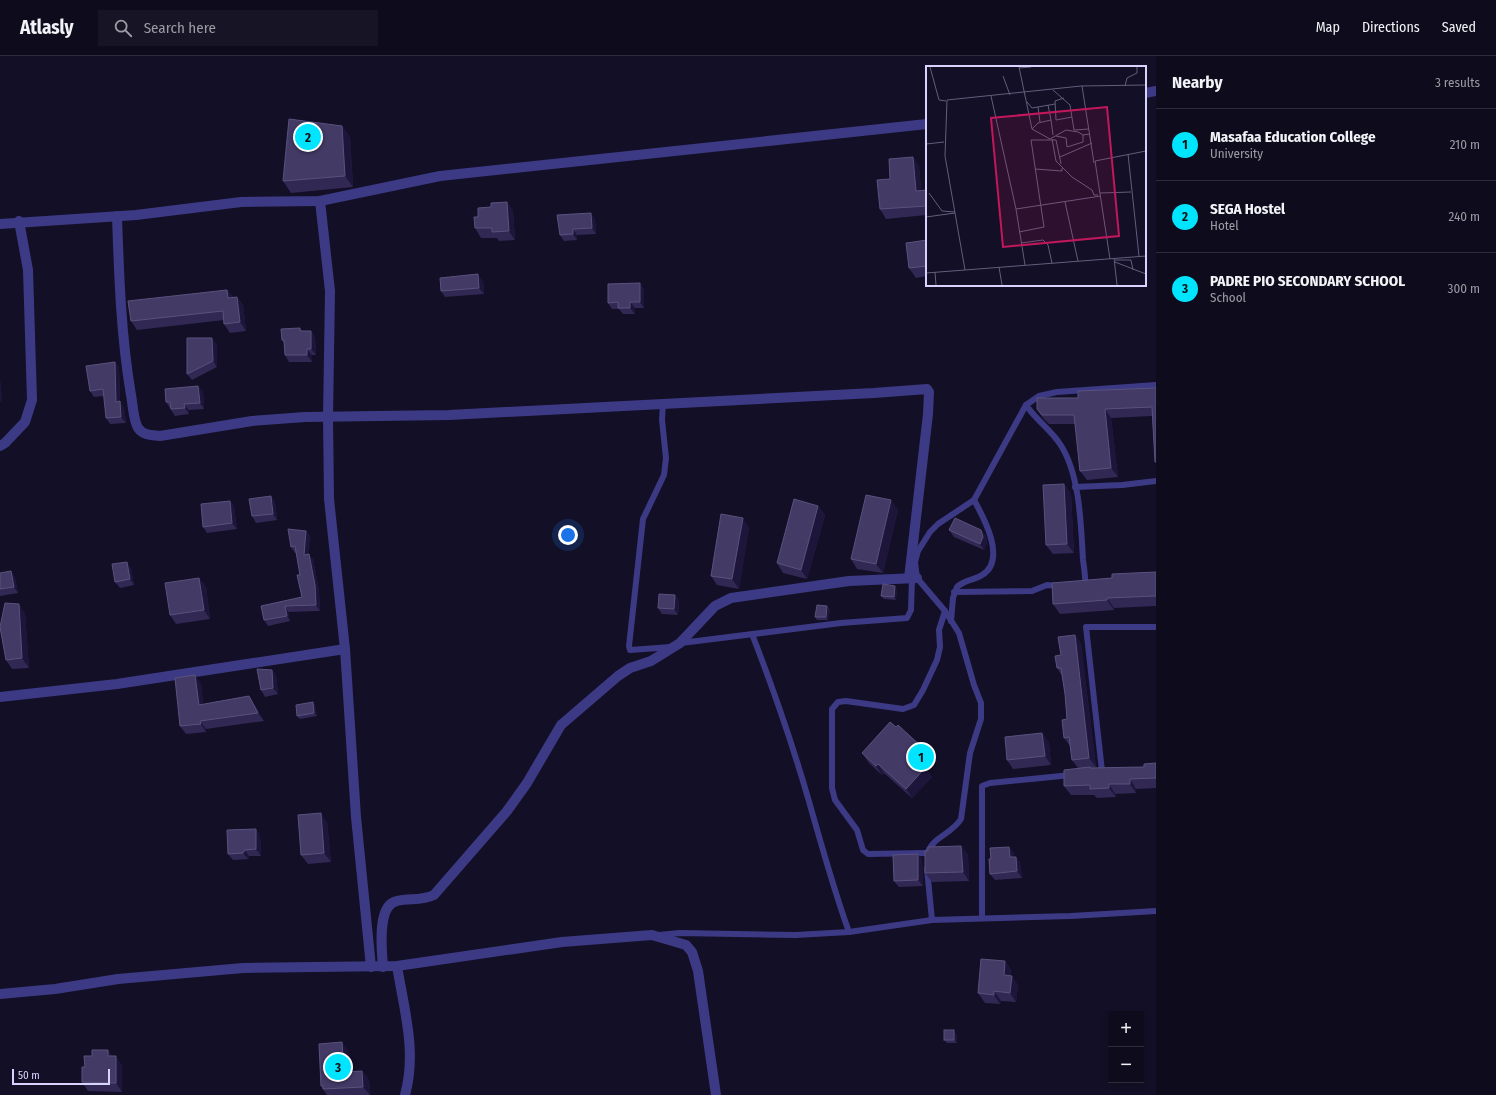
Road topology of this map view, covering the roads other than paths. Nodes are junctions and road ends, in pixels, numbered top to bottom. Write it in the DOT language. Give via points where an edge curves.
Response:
graph roads {
  1 [pos="1156,91"];
  2 [pos="1146,93"];
  3 [pos="926,124"];
  4 [pos="320,201"];
  5 [pos="117,216"];
  6 [pos="19,222"];
  7 [pos="0,224"];
  8 [pos="1156,385"];
  9 [pos="663,403"];
  10 [pos="1026,405"];
  11 [pos="328,416"];
  12 [pos="0,446"];
  13 [pos="1156,481"];
  14 [pos="1075,487"];
  15 [pos="974,500"];
  16 [pos="913,578"];
  17 [pos="1093,581"];
  18 [pos="1085,582"];
  19 [pos="1070,586"];
  20 [pos="1078,586"];
  21 [pos="954,592"];
  22 [pos="945,611"];
  23 [pos="951,620"];
  24 [pos="1156,627"];
  25 [pos="752,634"];
  26 [pos="677,645"];
  27 [pos="345,649"];
  28 [pos="0,697"];
  29 [pos="1102,771"];
  30 [pos="1110,771"];
  31 [pos="1094,772"];
  32 [pos="1079,774"];
  33 [pos="927,853"];
  34 [pos="1156,911"];
  35 [pos="982,918"];
  36 [pos="932,920"];
  37 [pos="849,932"];
  38 [pos="652,935"];
  39 [pos="397,966"];
  40 [pos="371,967"];
  41 [pos="383,967"];
  42 [pos="0,994"];
  43 [pos="405,1095"];
  44 [pos="716,1095"];
  1 -- 2 [label="street"];
  3 -- 4 [label="street" via="440,176"];
  4 -- 5 [label="street" via="241,202"];
  4 -- 11 [label="street" via="330,291"];
  5 -- 6 [label="street"];
  5 -- 11 [label="street" via="122,324 138,428 146,435 160,436 252,421"];
  6 -- 7 [label="street"];
  6 -- 12 [label="street" via="28,270 32,400 25,422"];
  8 -- 10 [label="lane" via="1057,392 1039,396"];
  9 -- 11 [label="street" via="449,415"];
  9 -- 16 [label="street" via="928,390"];
  9 -- 26 [label="lane" via="666,458 664,475 643,519 629,646 630,650"];
  10 -- 14 [label="lane" via="1034,418 1060,443"];
  10 -- 15 [label="lane"];
  11 -- 27 [label="street" via="329,499"];
  13 -- 14 [label="lane"];
  14 -- 18 [label="lane"];
  15 -- 16 [label="lane" via="930,532 918,551"];
  15 -- 21 [label="lane" via="993,544 993,556 990,567 983,574 959,585"];
  16 -- 22 [label="lane"];
  16 -- 25 [label="lane" via="911,610 907,618"];
  16 -- 26 [label="street" via="849,581 731,598 715,606"];
  17 -- 18 [label="lane"];
  18 -- 20 [label="lane" via="1085,586"];
  19 -- 21 [label="lane" via="1047,585 1032,591"];
  21 -- 23 [label="lane"];
  22 -- 23 [label="lane"];
  22 -- 33 [label="lane" via="939,630 940,647 937,660 914,705 903,709 846,701 838,702 832,709 832,788 835,800 857,830 863,850 868,854"];
  23 -- 33 [label="lane" via="959,633 982,712 970,753 961,819 956,827 932,842"];
  24 -- 29 [label="lane" via="1086,627"];
  25 -- 26 [label="lane"];
  25 -- 37 [label="lane" via="792,746 835,894"];
  26 -- 41 [label="street" via="651,661 630,668 618,676 561,725 527,783 507,811 434,895 424,900 396,901 389,905 383,922"];
  27 -- 28 [label="street" via="131,682"];
  27 -- 40 [label="street" via="356,817"];
  29 -- 30 [label="lane"];
  29 -- 31 [label="lane"];
  32 -- 35 [label="lane" via="982,786"];
  33 -- 36 [label="lane"];
  34 -- 35 [label="lane"];
  35 -- 36 [label="lane"];
  36 -- 37 [label="lane"];
  37 -- 38 [label="lane" via="796,935"];
  38 -- 39 [label="street" via="562,942"];
  38 -- 44 [label="street" via="686,945 692,952 698,970"];
  39 -- 41 [label="street"];
  39 -- 43 [label="street" via="410,1044 409,1081"];
  40 -- 41 [label="street"];
  40 -- 42 [label="street" via="243,968 118,979"];
}
